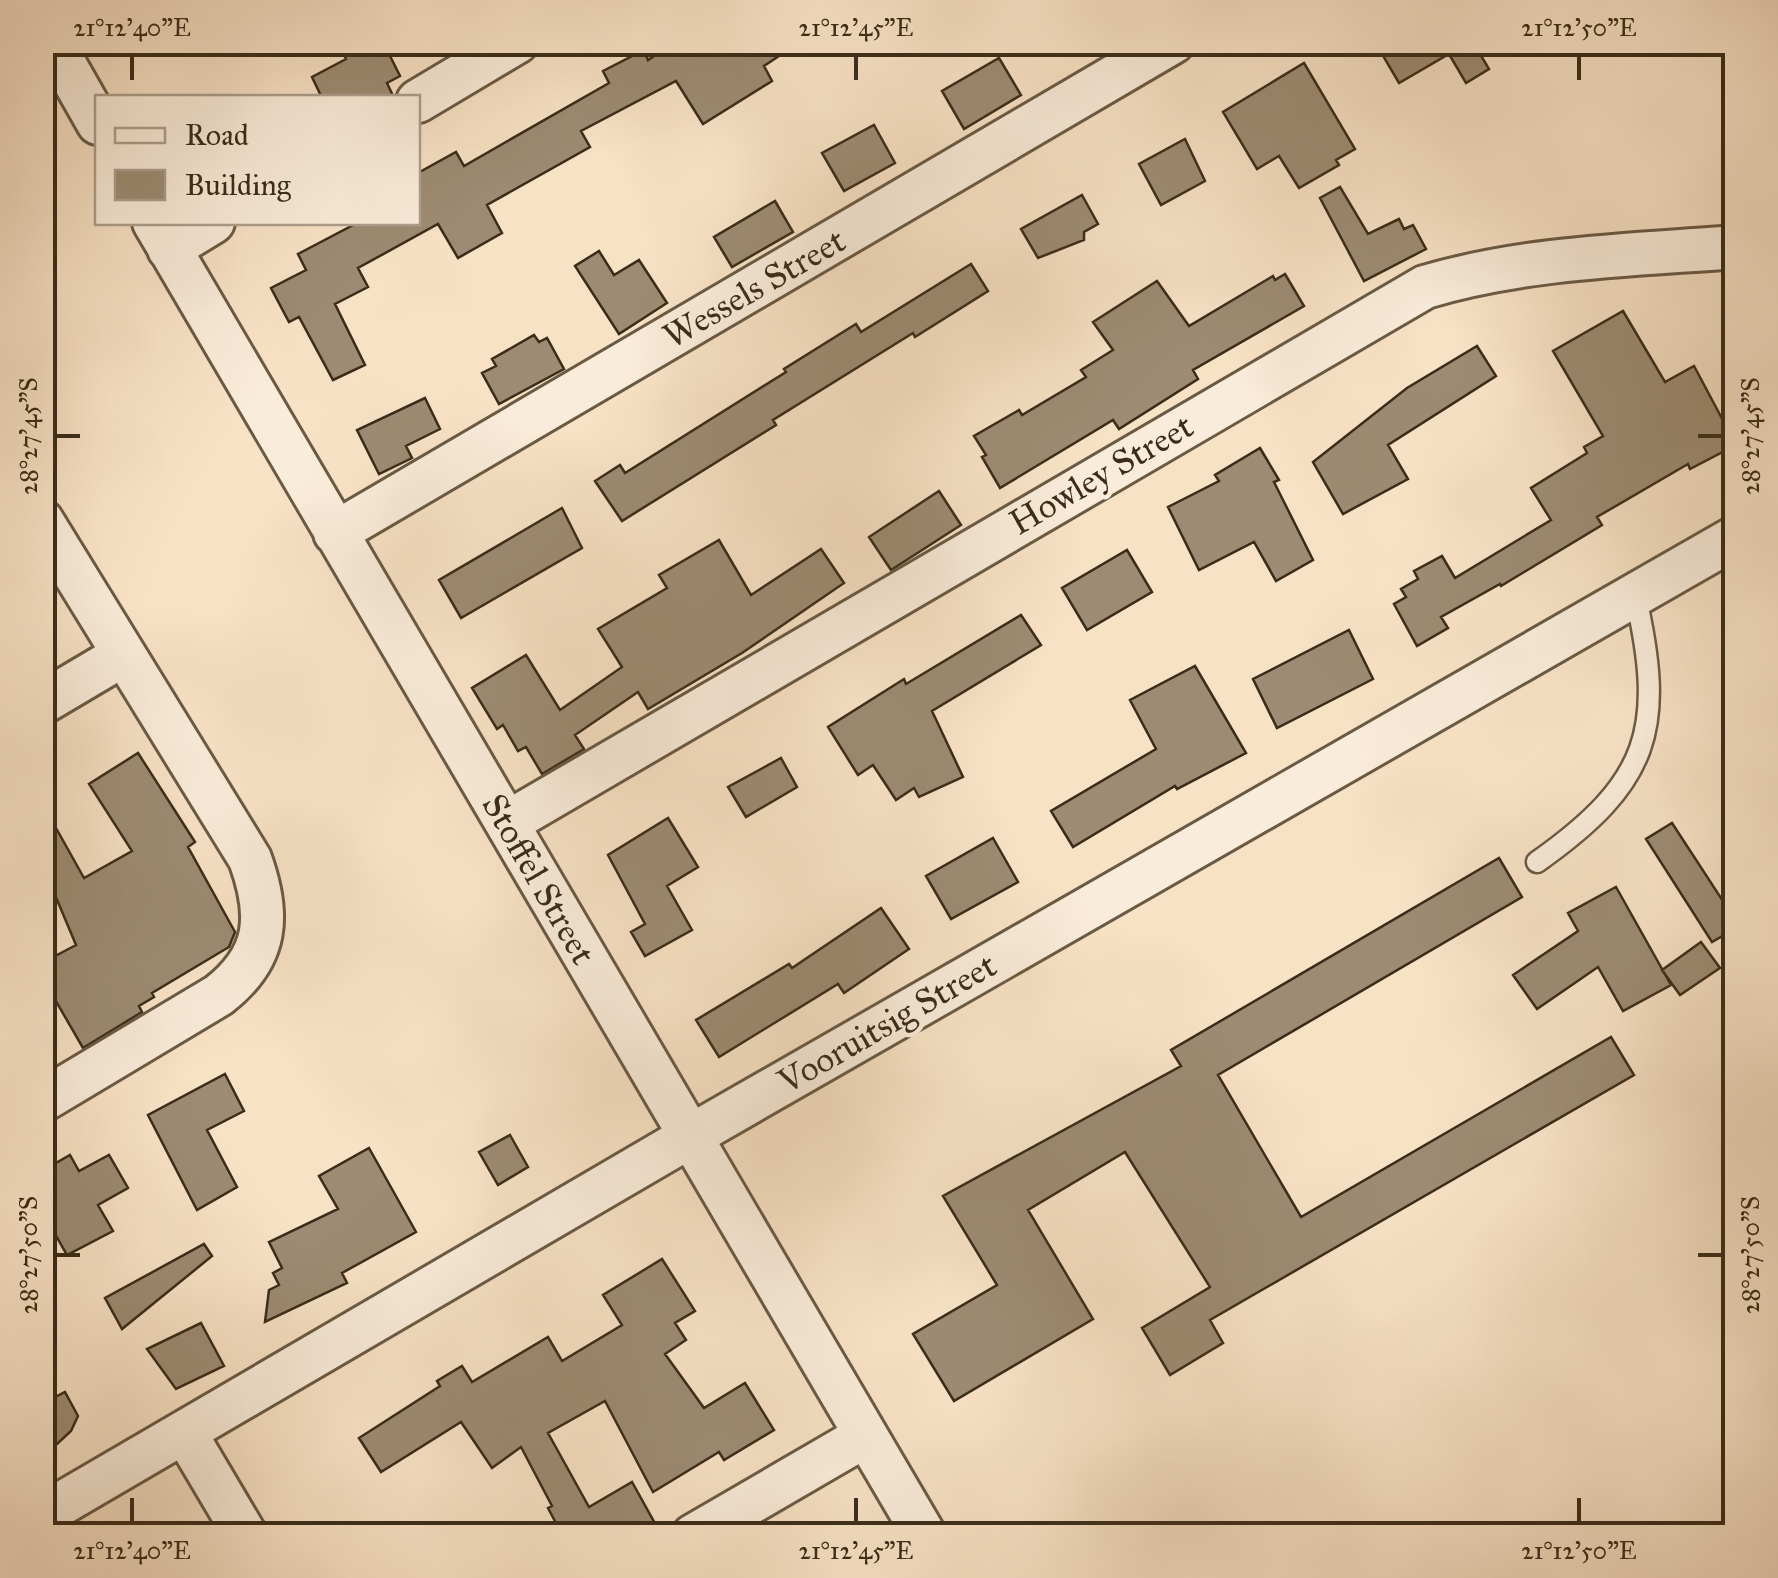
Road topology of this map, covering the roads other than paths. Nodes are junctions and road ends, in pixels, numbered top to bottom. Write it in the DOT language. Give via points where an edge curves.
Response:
graph roads {
  1 [pos="52,42"];
  2 [pos="516,42"];
  3 [pos="1173,42"];
  4 [pos="420,100"];
  5 [pos="95,118"];
  6 [pos="202,225"];
  7 [pos="161,236"];
  8 [pos="1736,247"];
  9 [pos="42,521"];
  10 [pos="335,533"];
  11 [pos="1736,536"];
  12 [pos="1634,594"];
  13 [pos="123,654"];
  14 [pos="42,703"];
  15 [pos="506,823"];
  16 [pos="1537,862"];
  17 [pos="42,1101"];
  18 [pos="690,1137"];
  19 [pos="185,1433"];
  20 [pos="865,1436"];
  21 [pos="42,1516"];
  22 [pos="246,1536"];
  23 [pos="693,1536"];
  24 [pos="925,1536"];
  1 -- 5 [label="street"];
  2 -- 4 [label="street"];
  3 -- 10 [label="street, Wessels Street"];
  6 -- 7 [label="street"];
  7 -- 10 [label="street, Stoffel Street"];
  8 -- 15 [label="street, Howley Street" via="1538,262 1425,287"];
  9 -- 13 [label="street"];
  10 -- 15 [label="street, Stoffel Street"];
  11 -- 12 [label="street, Vooruitsig Street"];
  12 -- 16 [label="lane" via="1649,673 1643,746 1604,808"];
  12 -- 18 [label="street, Vooruitsig Street"];
  13 -- 14 [label="street"];
  13 -- 17 [label="street" via="250,858 263,894 263,925 248,964 220,995"];
  15 -- 18 [label="street, Stoffel Street"];
  18 -- 19 [label="street, Vooruitsig Street"];
  18 -- 20 [label="street, Stoffel Street"];
  19 -- 21 [label="street, Vooruitsig Street"];
  19 -- 22 [label="street"];
  20 -- 23 [label="street"];
  20 -- 24 [label="street, Stoffel Street"];
}
